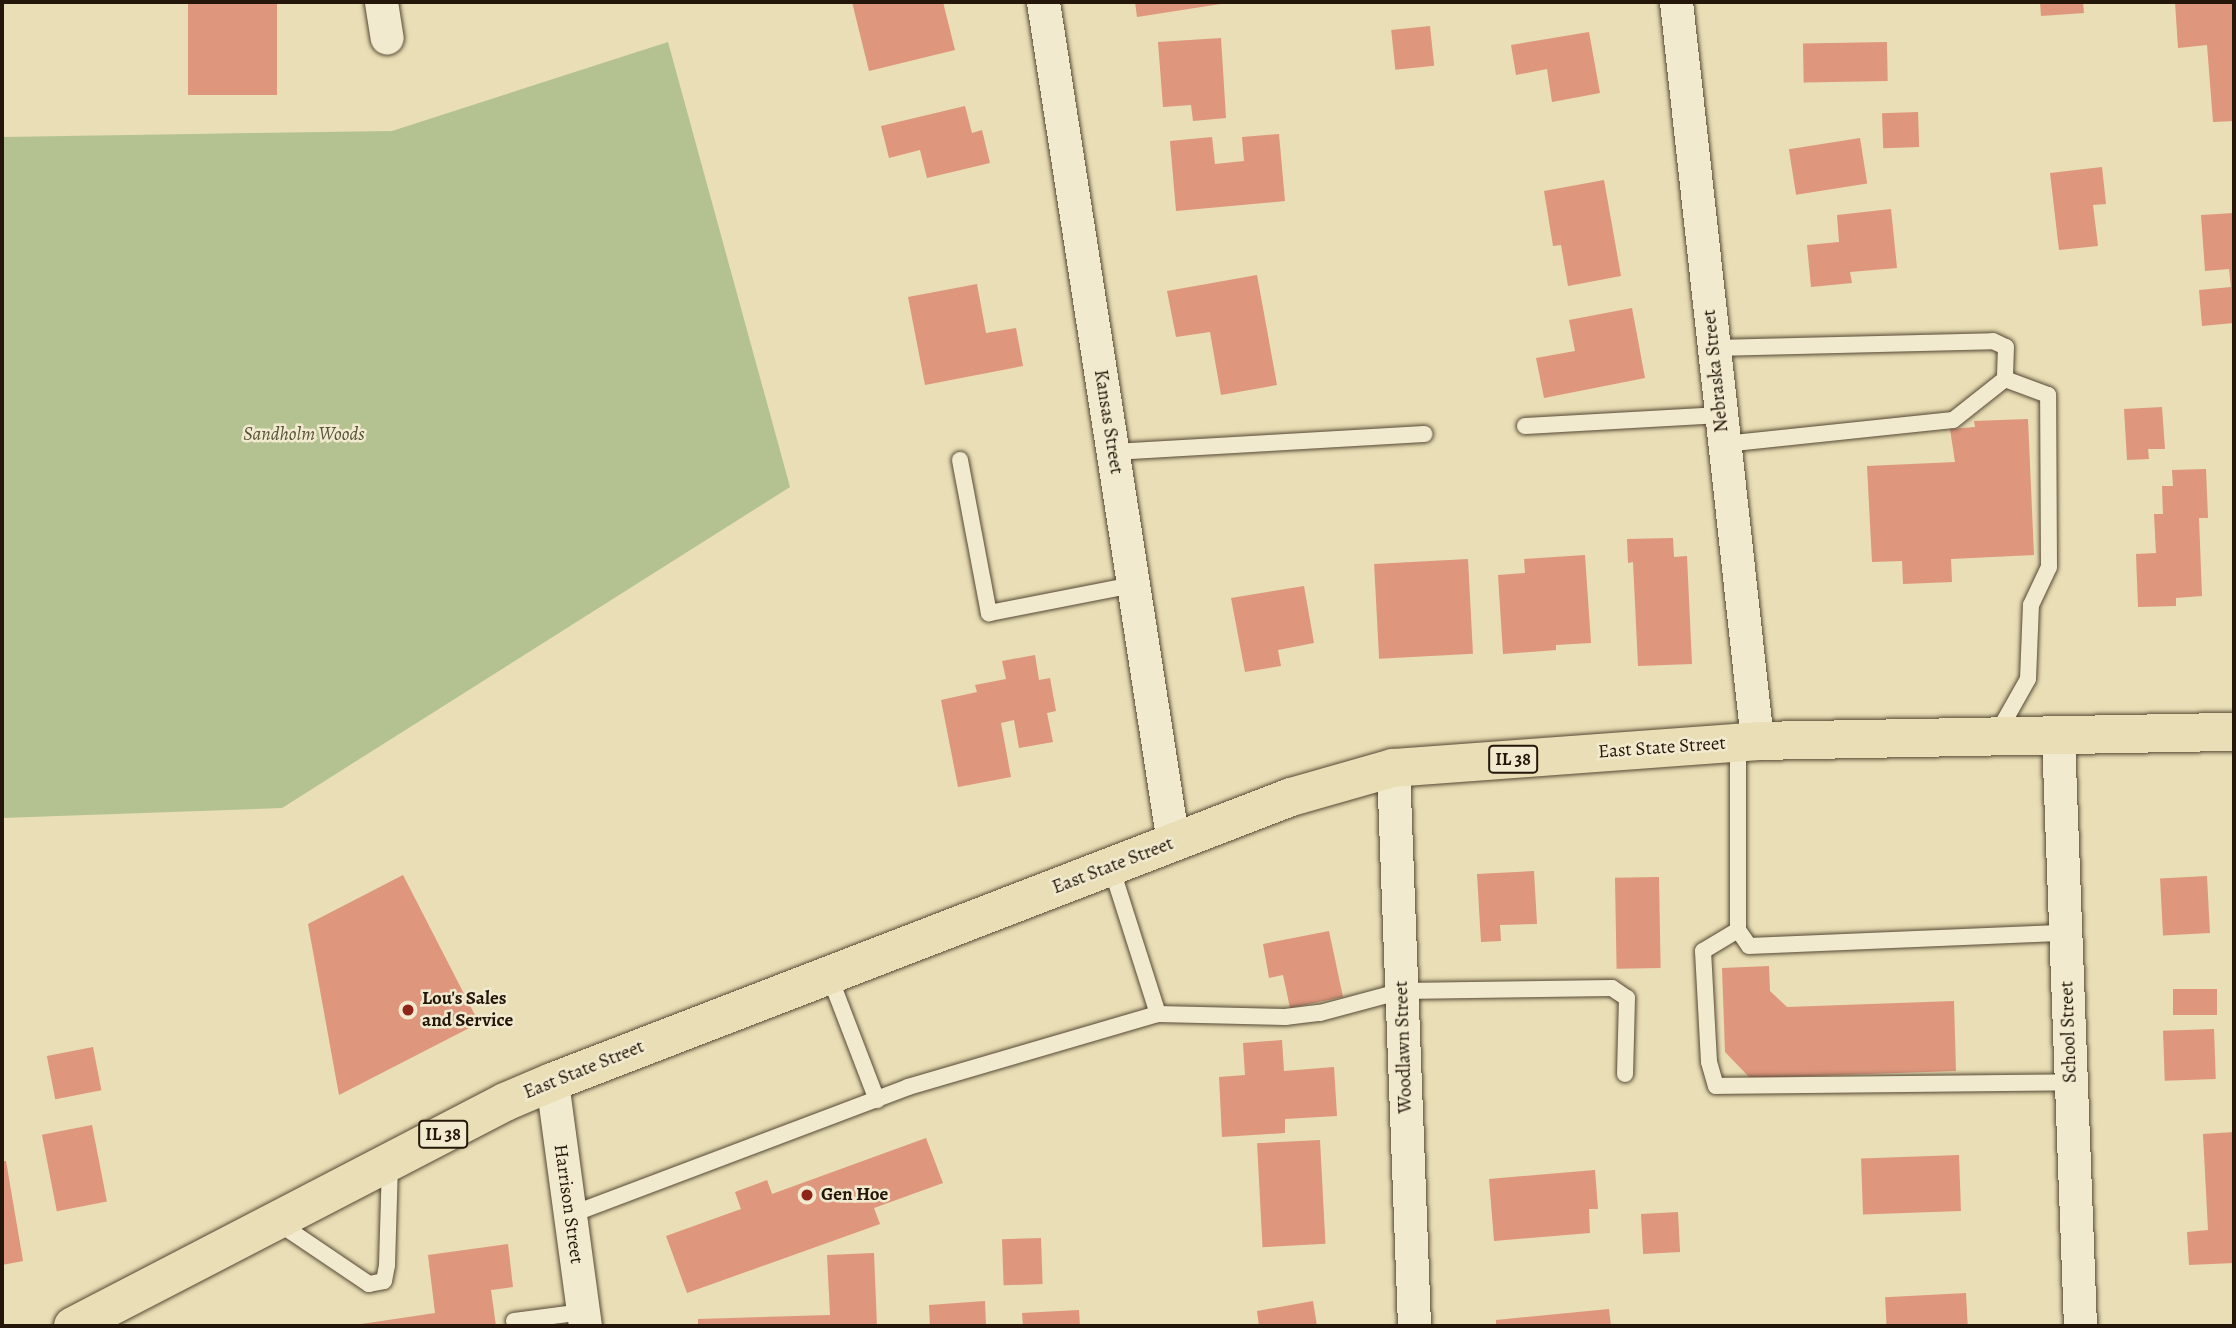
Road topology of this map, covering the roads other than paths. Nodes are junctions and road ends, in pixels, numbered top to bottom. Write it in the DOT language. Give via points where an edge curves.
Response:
graph roads {
  1 [pos="381,2"];
  2 [pos="1043,2"];
  3 [pos="1676,2"];
  4 [pos="387,38"];
  5 [pos="1714,348"];
  6 [pos="2005,379"];
  7 [pos="1525,426"];
  8 [pos="1723,430"];
  9 [pos="1424,434"];
  10 [pos="1113,452"];
  11 [pos="960,460"];
  12 [pos="1133,585"];
  13 [pos="2234,732"];
  14 [pos="2058,737"];
  15 [pos="1994,738"];
  16 [pos="1748,742"];
  17 [pos="1393,768"];
  18 [pos="1173,843"];
  19 [pos="1111,867"];
  20 [pos="1738,930"];
  21 [pos="2065,933"];
  22 [pos="829,975"];
  23 [pos="1402,991"];
  24 [pos="1158,1014"];
  25 [pos="1625,1074"];
  26 [pos="552,1082"];
  27 [pos="2071,1082"];
  28 [pos="877,1100"];
  29 [pos="390,1162"];
  30 [pos="570,1215"];
  31 [pos="276,1221"];
  32 [pos="584,1319"];
  33 [pos="514,1321"];
  34 [pos="73,1326"];
  35 [pos="1414,1326"];
  36 [pos="2080,1326"];
  1 -- 4 [label="street"];
  2 -- 10 [label="street, Kansas Street"];
  3 -- 5 [label="street, Nebraska Street"];
  5 -- 6 [label="lane" via="1993,341 2006,347"];
  5 -- 8 [label="street, Nebraska Street"];
  6 -- 8 [label="lane" via="1953,421"];
  6 -- 15 [label="lane" via="2048,396 2049,567 2031,605 2028,679"];
  7 -- 8 [label="lane"];
  8 -- 16 [label="street, Nebraska Street"];
  9 -- 10 [label="lane"];
  10 -- 12 [label="street, Kansas Street"];
  11 -- 12 [label="lane" via="989,613"];
  12 -- 18 [label="street, Kansas Street"];
  13 -- 14 [label="main road, East State Street / IL 38"];
  14 -- 15 [label="main road, East State Street / IL 38"];
  14 -- 21 [label="street, School Street"];
  15 -- 16 [label="main road, East State Street / IL 38"];
  16 -- 17 [label="main road, East State Street / IL 38"];
  16 -- 20 [label="lane"];
  17 -- 18 [label="main road, East State Street / IL 38" via="1292,797"];
  17 -- 23 [label="street, Woodlawn Street"];
  18 -- 19 [label="main road, East State Street / IL 38"];
  19 -- 22 [label="main road, East State Street / IL 38"];
  19 -- 24 [label="lane"];
  20 -- 21 [label="lane" via="1749,946"];
  20 -- 27 [label="lane" via="1703,951 1709,1062 1716,1086"];
  21 -- 27 [label="street, School Street"];
  22 -- 26 [label="main road, East State Street / IL 38"];
  22 -- 28 [label="lane"];
  23 -- 24 [label="lane" via="1320,1013 1285,1017"];
  23 -- 25 [label="lane" via="1612,988 1627,998"];
  23 -- 35 [label="street, Woodlawn Street"];
  24 -- 28 [label="lane"];
  26 -- 29 [label="main road, East State Street / IL 38"];
  26 -- 30 [label="street, Harrison Street"];
  27 -- 36 [label="street, School Street"];
  28 -- 30 [label="lane"];
  29 -- 31 [label="main road, East State Street / IL 38"];
  29 -- 31 [label="lane" via="384,1281 369,1284"];
  30 -- 32 [label="street, Harrison Street"];
  31 -- 34 [label="main road, East State Street / IL 38"];
  32 -- 33 [label="lane"];
}
